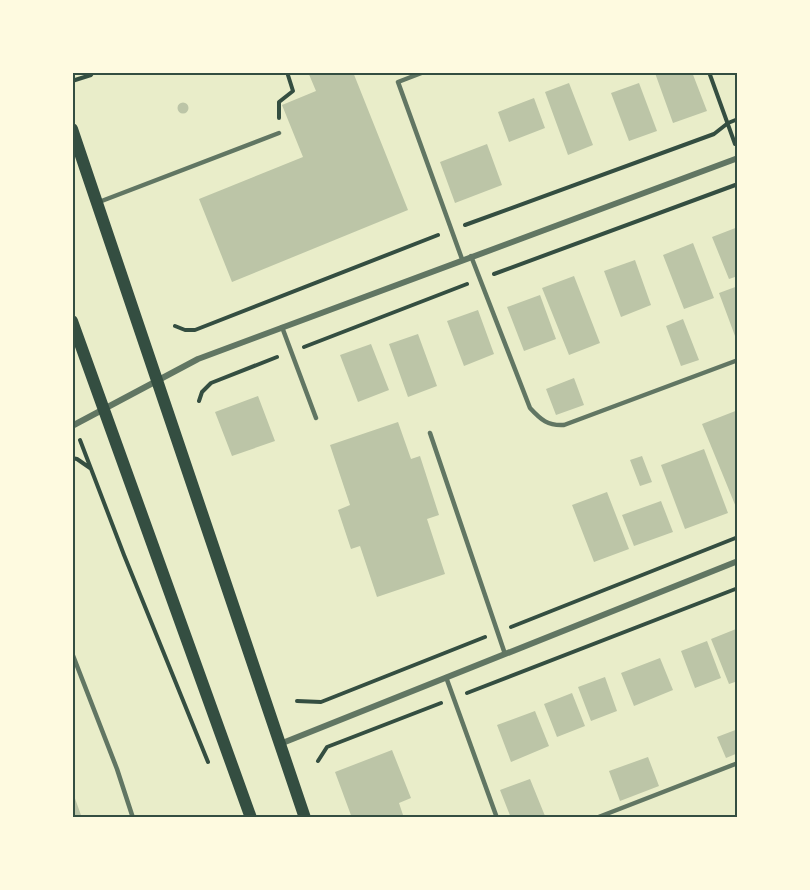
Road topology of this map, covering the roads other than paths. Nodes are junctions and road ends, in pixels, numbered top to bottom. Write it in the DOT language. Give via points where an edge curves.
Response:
graph roads {
  1 [pos="421,72"];
  2 [pos="72,129"];
  3 [pos="279,133"];
  4 [pos="738,158"];
  5 [pos="97,203"];
  6 [pos="471,256"];
  7 [pos="462,259"];
  8 [pos="72,321"];
  9 [pos="282,327"];
  10 [pos="738,360"];
  11 [pos="156,380"];
  12 [pos="103,410"];
  13 [pos="316,418"];
  14 [pos="73,425"];
  15 [pos="430,433"];
  16 [pos="738,561"];
  17 [pos="72,653"];
  18 [pos="505,654"];
  19 [pos="446,677"];
  20 [pos="280,744"];
  21 [pos="738,763"];
  22 [pos="133,818"];
  23 [pos="251,818"];
  24 [pos="305,818"];
  25 [pos="497,818"];
  26 [pos="596,818"];
  1 -- 7 [label="lane" via="398,82"];
  2 -- 5 [label="main road"];
  3 -- 5 [label="lane"];
  4 -- 6 [label="street"];
  5 -- 11 [label="main road"];
  6 -- 7 [label="street"];
  6 -- 10 [label="lane" via="530,408 552,426 564,425"];
  7 -- 9 [label="street"];
  8 -- 12 [label="main road"];
  9 -- 11 [label="street" via="198,359"];
  9 -- 13 [label="lane"];
  11 -- 12 [label="street"];
  11 -- 20 [label="main road"];
  12 -- 14 [label="street"];
  12 -- 23 [label="main road"];
  15 -- 18 [label="lane"];
  16 -- 18 [label="street"];
  17 -- 22 [label="lane"];
  18 -- 19 [label="street"];
  19 -- 20 [label="street"];
  19 -- 25 [label="lane"];
  20 -- 24 [label="main road"];
  21 -- 26 [label="lane"];
}
